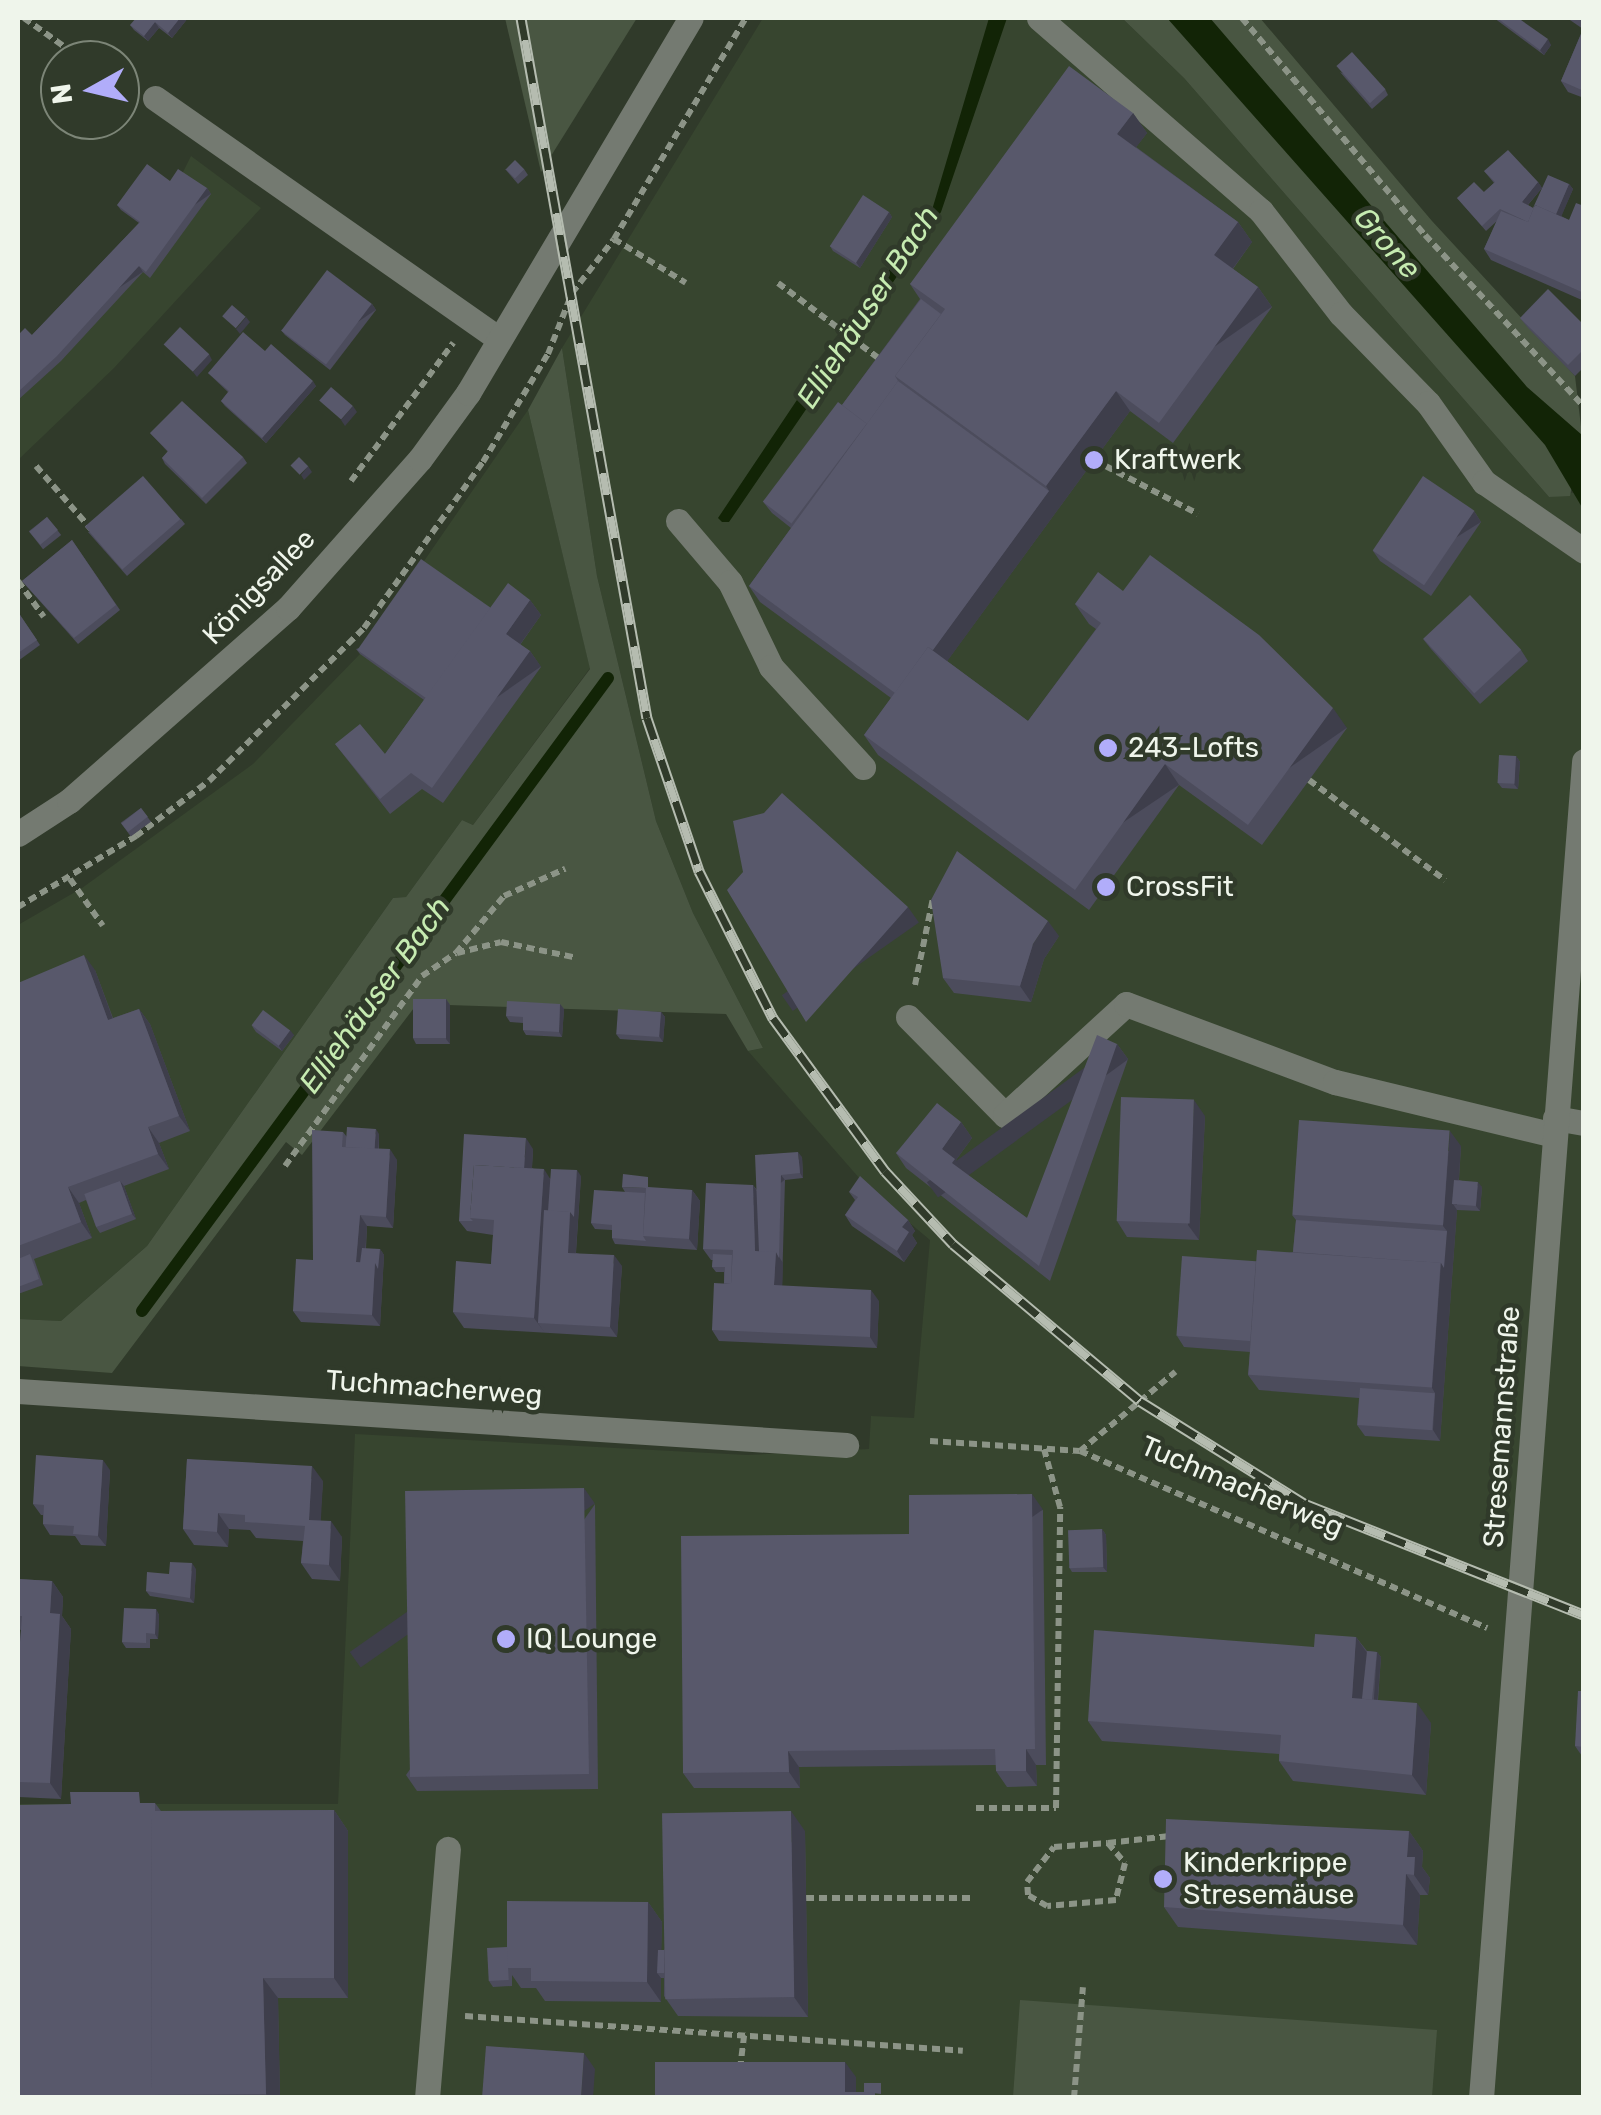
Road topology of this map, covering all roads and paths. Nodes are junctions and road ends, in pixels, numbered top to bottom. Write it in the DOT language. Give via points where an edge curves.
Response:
graph roads {
  1 [pos="24,18"];
  2 [pos="691,18"];
  3 [pos="746,18"];
  4 [pos="1040,18"];
  5 [pos="1242,18"];
  6 [pos="55,40"];
  7 [pos="155,98"];
  8 [pos="614,239"];
  9 [pos="686,282"];
  10 [pos="778,283"];
  11 [pos="468,317"];
  12 [pos="500,339"];
  13 [pos="889,368"];
  14 [pos="1584,407"];
  15 [pos="1094,460"];
  16 [pos="36,466"];
  17 [pos="340,496"];
  18 [pos="1198,514"];
  19 [pos="678,521"];
  20 [pos="95,534"];
  21 [pos="1584,551"];
  22 [pos="18,581"];
  23 [pos="44,617"];
  24 [pos="1584,761"];
  25 [pos="863,766"];
  26 [pos="1309,780"];
  27 [pos="18,834"];
  28 [pos="566,868"];
  29 [pos="70,879"];
  30 [pos="1446,880"];
  31 [pos="933,898"];
  32 [pos="18,907"];
  33 [pos="103,926"];
  34 [pos="456,953"];
  35 [pos="573,956"];
  36 [pos="908,1017"];
  37 [pos="1584,1123"];
  38 [pos="1555,1126"];
  39 [pos="285,1166"];
  40 [pos="1175,1372"];
  41 [pos="18,1391"];
  42 [pos="930,1440"];
  43 [pos="846,1444"];
  44 [pos="1044,1449"];
  45 [pos="1080,1452"];
  46 [pos="1516,1640"];
  47 [pos="976,1808"];
  48 [pos="1176,1834"];
  49 [pos="1108,1843"];
  50 [pos="448,1849"];
  51 [pos="806,1898"];
  52 [pos="972,1898"];
  53 [pos="1083,1987"];
  54 [pos="434,2014"];
  55 [pos="744,2035"];
  56 [pos="962,2051"];
  57 [pos="739,2078"];
  58 [pos="427,2098"];
  59 [pos="1074,2098"];
  60 [pos="1482,2098"];
  1 -- 6 [label="path"];
  2 -- 12 [label="street, Königsallee"];
  3 -- 8 [label="path"];
  4 -- 21 [label="street" via="1261,211 1341,314 1428,402 1484,482"];
  5 -- 14 [label="path" via="1425,234"];
  7 -- 11 [label="street"];
  8 -- 9 [label="path"];
  8 -- 29 [label="path" via="572,292 548,354 483,462 364,628 209,781"];
  10 -- 13 [label="path"];
  11 -- 12 [label="street"];
  11 -- 17 [label="path"];
  12 -- 27 [label="street, Königsallee" via="420,459 288,608 69,802"];
  15 -- 18 [label="path"];
  16 -- 20 [label="path"];
  19 -- 25 [label="street" via="730,582 771,667"];
  22 -- 23 [label="path"];
  24 -- 38 [label="street, Stresemannstraße"];
  26 -- 30 [label="path"];
  28 -- 34 [label="path" via="504,896"];
  29 -- 32 [label="path"];
  29 -- 33 [label="path"];
  31 -- 36 [label="path"];
  34 -- 35 [label="path" via="501,942"];
  34 -- 39 [label="path" via="422,976"];
  36 -- 38 [label="street" via="1004,1115 1126,1004 1335,1082"];
  37 -- 38 [label="street"];
  38 -- 46 [label="street, Stresemannstraße"];
  40 -- 45 [label="path"];
  41 -- 43 [label="street, Tuchmacherweg"];
  42 -- 44 [label="path, Tuchmacherweg"];
  44 -- 45 [label="path, Tuchmacherweg"];
  44 -- 47 [label="path" via="1060,1506 1056,1808"];
  45 -- 46 [label="path, Tuchmacherweg"];
  46 -- 60 [label="street, Stresemannstraße"];
  48 -- 49 [label="path"];
  49 -- 49 [label="path" via="1048,1851 1027,1882 1028,1895 1047,1906 1116,1900 1125,1863"];
  50 -- 54 [label="street"];
  51 -- 52 [label="path"];
  53 -- 59 [label="path"];
  54 -- 55 [label="path"];
  54 -- 58 [label="street"];
  55 -- 56 [label="path"];
  55 -- 57 [label="path"];
}
